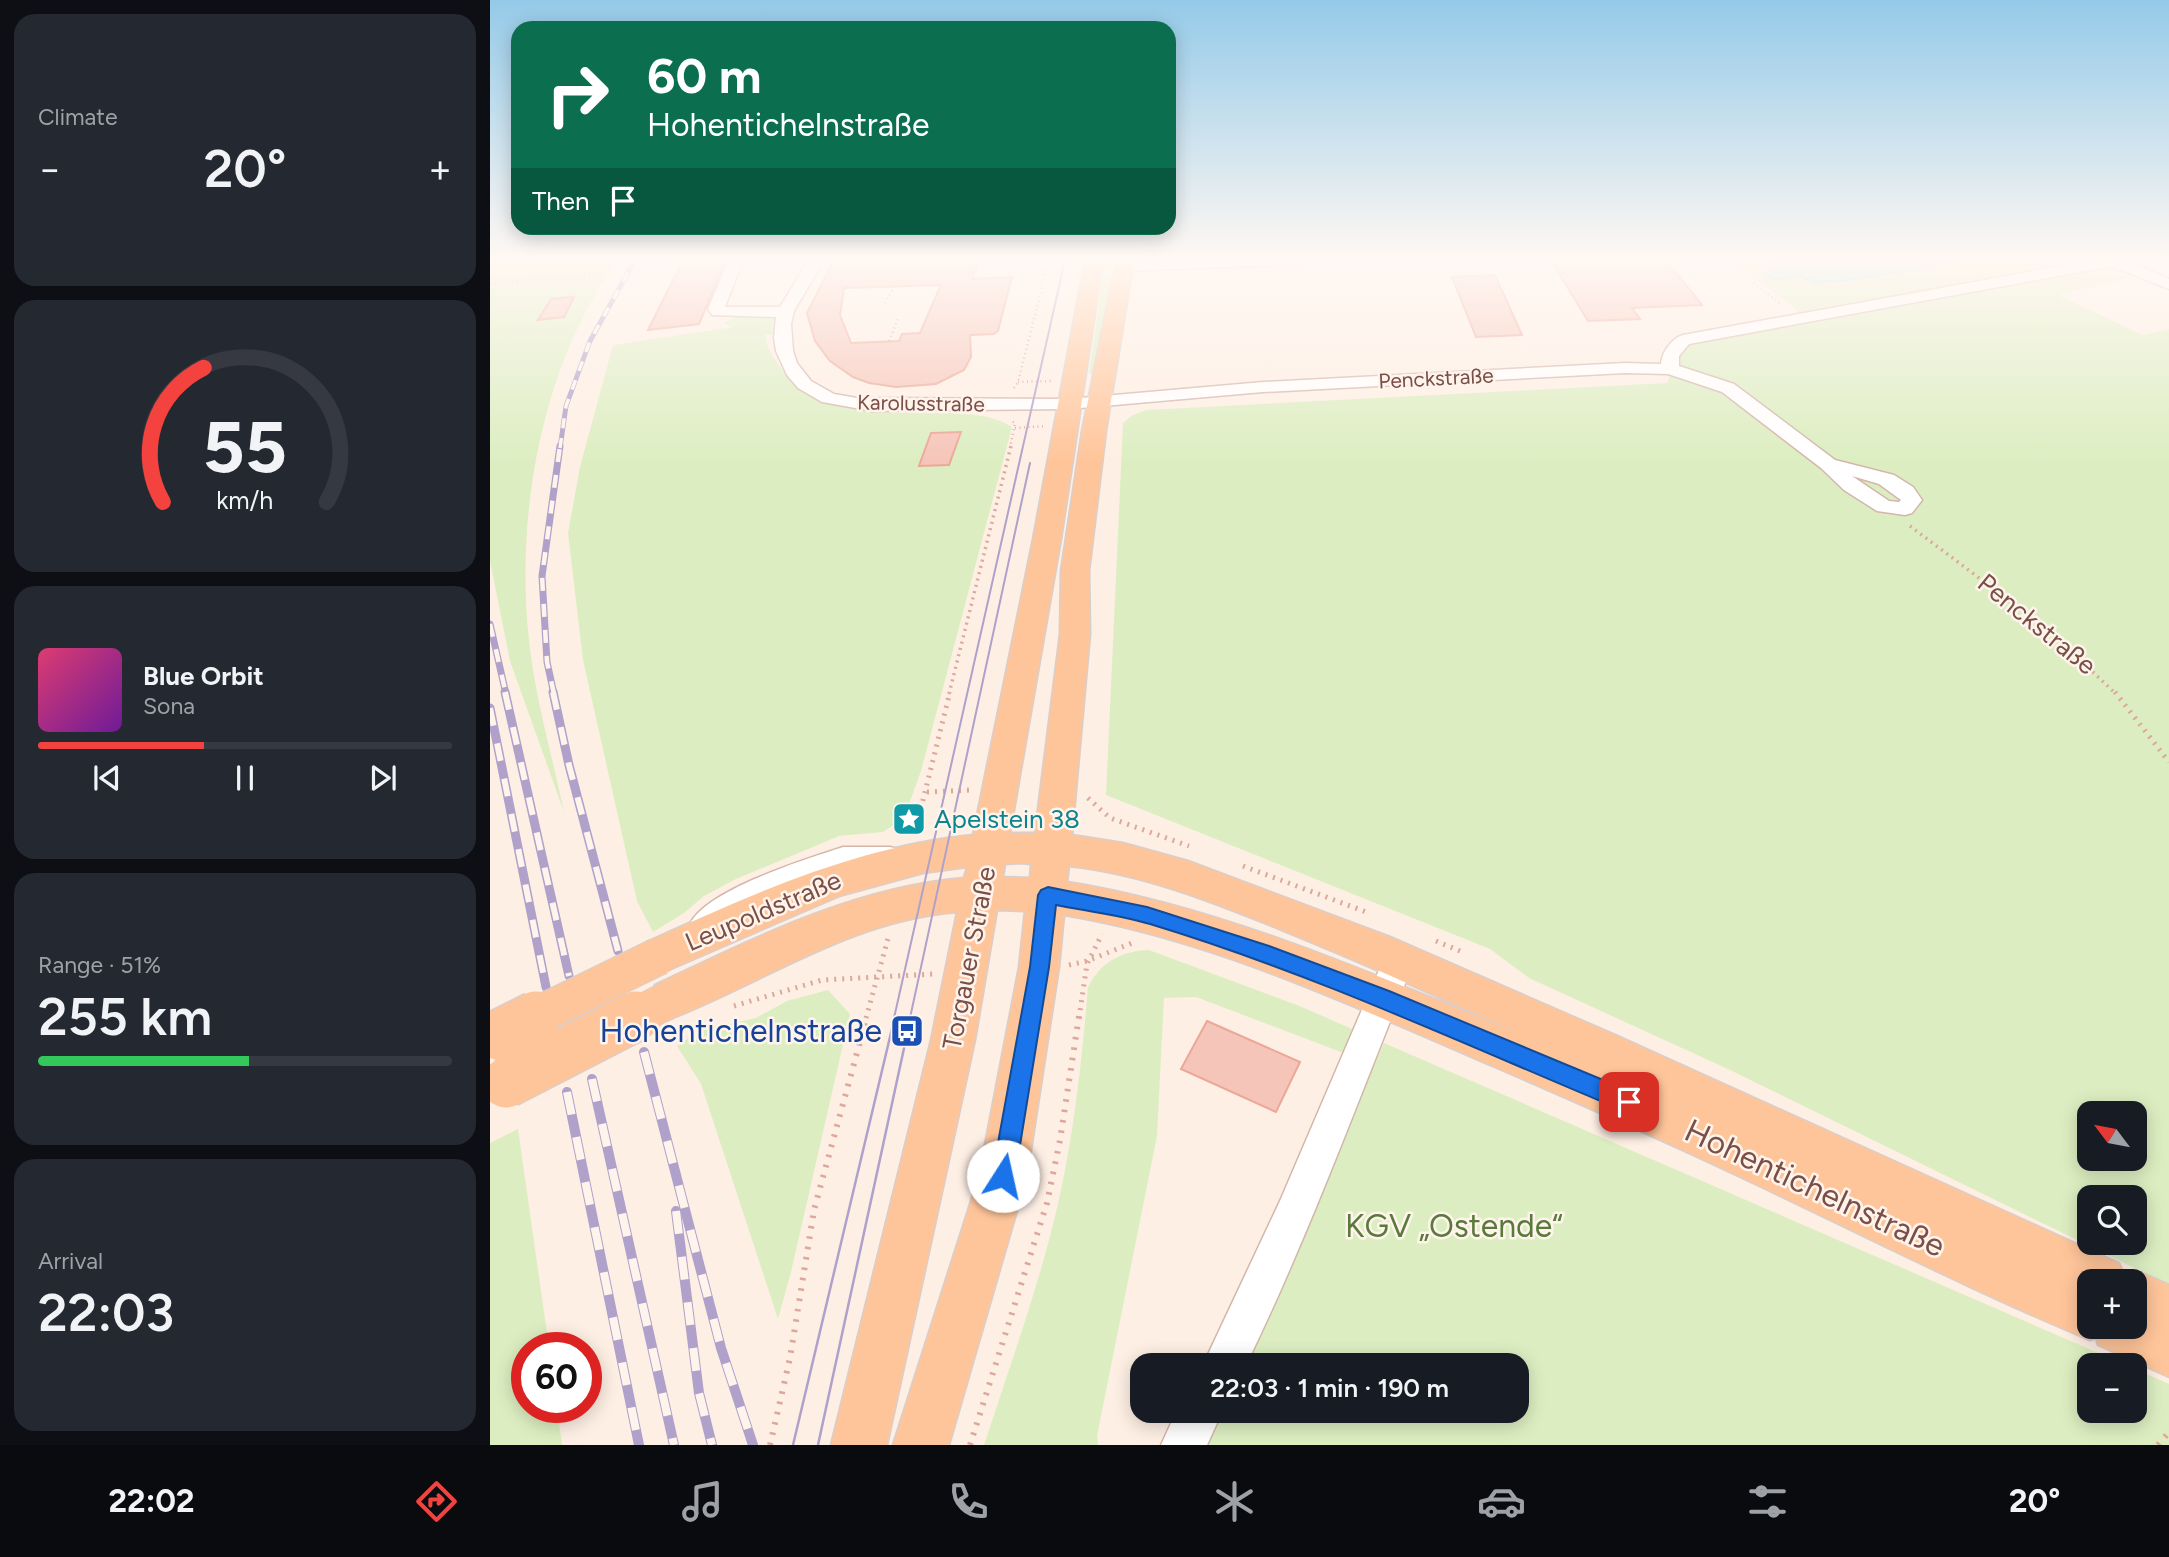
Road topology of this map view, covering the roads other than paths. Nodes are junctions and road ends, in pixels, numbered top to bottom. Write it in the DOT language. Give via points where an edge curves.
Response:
graph roads {
  1 [pos="783,327"];
  2 [pos="1089,327"];
  3 [pos="1106,327"];
  4 [pos="1749,327"];
  5 [pos="1670,369"];
  6 [pos="1084,403"];
  7 [pos="1828,464"];
  8 [pos="986,871"];
  9 [pos="1051,872"];
  10 [pos="1391,978"];
  11 [pos="494,1037"];
  12 [pos="498,1087"];
  13 [pos="2077,1271"];
  14 [pos="2147,1301"];
  15 [pos="2077,1308"];
  16 [pos="2169,1311"];
  17 [pos="2145,1339"];
  18 [pos="2169,1350"];
  19 [pos="1230,1353"];
  20 [pos="1194,1423"];
  21 [pos="859,1445"];
  22 [pos="921,1445"];
  23 [pos="1183,1445"];
  1 -- 6 [label="street, Karolusstraße" via="788,363 805,387 826,398 887,407"];
  2 -- 6 [label="main road, Torgauer Straße"];
  3 -- 6 [label="main road, Torgauer Straße"];
  4 -- 5 [label="street" via="1683,340 1670,356"];
  5 -- 6 [label="street, Penckstraße" via="1299,385"];
  5 -- 7 [label="street, Penckstraße" via="1740,395"];
  6 -- 8 [label="main road, Torgauer Straße"];
  6 -- 9 [label="main road, Torgauer Straße" via="1075,634"];
  7 -- 7 [label="street, Penckstraße" via="1884,507 1905,509 1912,500 1894,482"];
  8 -- 9 [label="main road, Hohentichelnstraße"];
  8 -- 11 [label="main road, Leupoldstraße, bridge" via="912,844 665,953"];
  8 -- 12 [label="main road, Leupoldstraße, bridge" via="922,901 864,913 794,938"];
  8 -- 21 [label="main road, Torgauer Straße" via="937,1115"];
  9 -- 10 [label="main road, Hohentichelnstraße" via="1147,915 1269,955"];
  9 -- 22 [label="main road, Torgauer Straße" via="1003,1176"];
  10 -- 13 [label="main road, Hohentichelnstraße"];
  10 -- 15 [label="main road, Hohentichelnstraße" via="1654,1113"];
  10 -- 19 [label="lane" via="1265,1281"];
  14 -- 16 [label="main road"];
  17 -- 18 [label="main road"];
  20 -- 23 [label="street"];
}
